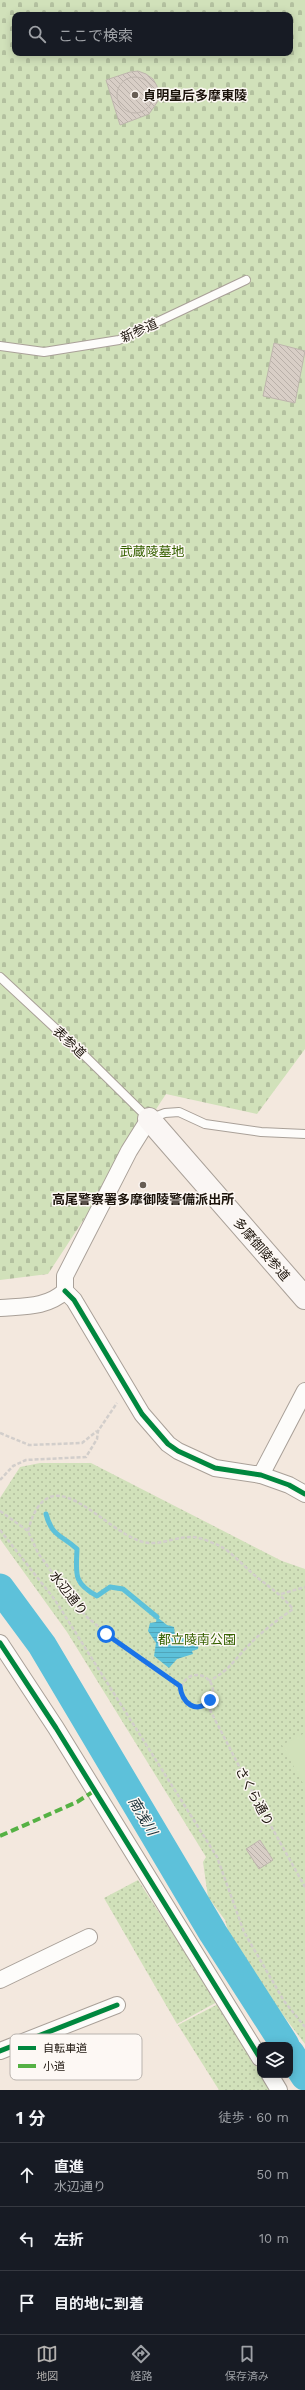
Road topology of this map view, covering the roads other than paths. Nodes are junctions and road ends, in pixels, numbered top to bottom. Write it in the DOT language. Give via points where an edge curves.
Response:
graph roads {
  1 [pos="246,280"];
  2 [pos="0,346"];
  3 [pos="0,977"];
  4 [pos="144,1114"];
  5 [pos="305,1134"];
  6 [pos="65,1291"];
  7 [pos="305,1298"];
  8 [pos="0,1308"];
  9 [pos="305,1391"];
  10 [pos="261,1475"];
  11 [pos="305,1494"];
  12 [pos="0,1643"];
  13 [pos="89,1937"];
  14 [pos="0,1980"];
  15 [pos="117,2005"];
  16 [pos="43,2034"];
  17 [pos="10,2047"];
  18 [pos="0,2051"];
  19 [pos="257,2053"];
  20 [pos="272,2078"];
  21 [pos="279,2090"];
  1 -- 2 [label="lane, 新参道" via="119,340 44,352"];
  3 -- 4 [label="lane, 表参道"];
  4 -- 5 [label="lane" via="179,1112 205,1124 261,1132"];
  4 -- 6 [label="street" via="129,1151 65,1276"];
  4 -- 7 [label="main road, 多摩御陵参道"];
  6 -- 8 [label="street" via="46,1304"];
  6 -- 10 [label="street" via="74,1300 146,1419 178,1451 215,1468"];
  9 -- 10 [label="street"];
  10 -- 11 [label="street" via="289,1484"];
  12 -- 19 [label="street" via="56,1728"];
  13 -- 14 [label="street"];
  15 -- 16 [label="street"];
  17 -- 18 [label="street"];
  20 -- 21 [label="street"];
}
